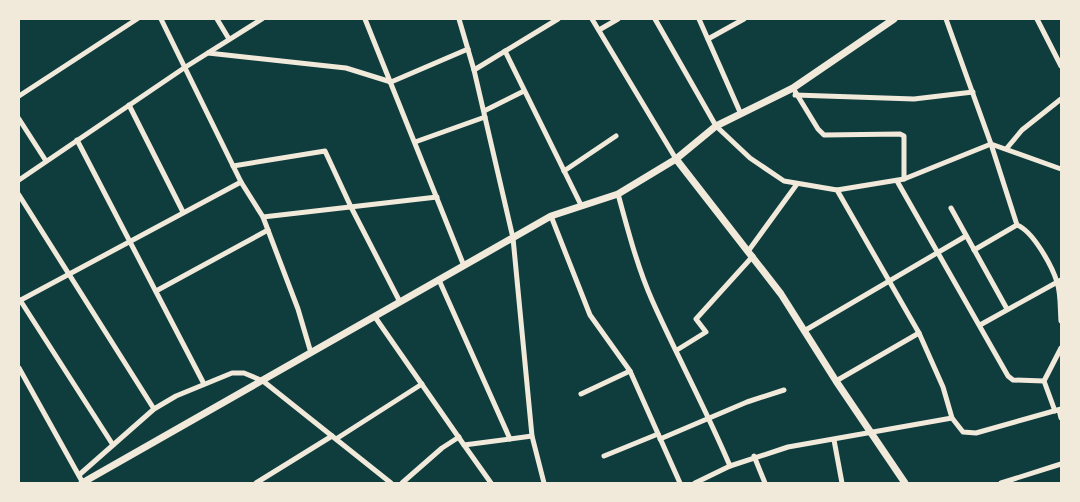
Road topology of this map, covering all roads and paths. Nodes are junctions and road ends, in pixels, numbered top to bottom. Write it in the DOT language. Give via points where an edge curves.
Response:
graph roads {
  1 [pos="137,19"];
  2 [pos="161,19"];
  3 [pos="217,19"];
  4 [pos="262,19"];
  5 [pos="366,19"];
  6 [pos="459,19"];
  7 [pos="558,19"];
  8 [pos="592,19"];
  9 [pos="618,19"];
  10 [pos="655,19"];
  11 [pos="699,19"];
  12 [pos="744,19"];
  13 [pos="894,19"];
  14 [pos="946,19"];
  15 [pos="1037,19"];
  16 [pos="599,30"];
  17 [pos="229,39"];
  18 [pos="708,39"];
  19 [pos="468,49"];
  20 [pos="505,51"];
  21 [pos="208,53"];
  22 [pos="1061,66"];
  23 [pos="184,68"];
  24 [pos="474,70"];
  25 [pos="391,82"];
  26 [pos="524,90"];
  27 [pos="794,91"];
  28 [pos="973,92"];
  29 [pos="19,96"];
  30 [pos="1061,99"];
  31 [pos="129,105"];
  32 [pos="740,112"];
  33 [pos="484,114"];
  34 [pos="19,119"];
  35 [pos="716,126"];
  36 [pos="616,136"];
  37 [pos="77,140"];
  38 [pos="415,142"];
  39 [pos="991,144"];
  40 [pos="1007,148"];
  41 [pos="676,159"];
  42 [pos="46,161"];
  43 [pos="233,166"];
  44 [pos="1061,169"];
  45 [pos="564,171"];
  46 [pos="904,179"];
  47 [pos="19,180"];
  48 [pos="897,181"];
  49 [pos="241,182"];
  50 [pos="797,184"];
  51 [pos="837,190"];
  52 [pos="618,194"];
  53 [pos="19,195"];
  54 [pos="438,197"];
  55 [pos="581,205"];
  56 [pos="351,207"];
  57 [pos="951,208"];
  58 [pos="184,212"];
  59 [pos="551,216"];
  60 [pos="263,217"];
  61 [pos="1017,226"];
  62 [pos="268,230"];
  63 [pos="966,236"];
  64 [pos="513,238"];
  65 [pos="130,241"];
  66 [pos="974,250"];
  67 [pos="751,253"];
  68 [pos="936,253"];
  69 [pos="464,266"];
  70 [pos="68,273"];
  71 [pos="439,280"];
  72 [pos="890,280"];
  73 [pos="1059,281"];
  74 [pos="156,291"];
  75 [pos="19,300"];
  76 [pos="400,302"];
  77 [pos="1007,310"];
  78 [pos="375,317"];
  79 [pos="1061,321"];
  80 [pos="980,325"];
  81 [pos="804,331"];
  82 [pos="919,333"];
  83 [pos="1061,348"];
  84 [pos="677,350"];
  85 [pos="311,353"];
  86 [pos="19,368"];
  87 [pos="630,371"];
  88 [pos="263,381"];
  89 [pos="836,381"];
  90 [pos="1044,381"];
  91 [pos="204,384"];
  92 [pos="422,384"];
  93 [pos="784,390"];
  94 [pos="581,394"];
  95 [pos="154,409"];
  96 [pos="1058,410"];
  97 [pos="710,417"];
  98 [pos="952,418"];
  99 [pos="1061,418"];
  100 [pos="871,433"];
  101 [pos="532,436"];
  102 [pos="659,437"];
  103 [pos="334,438"];
  104 [pos="459,438"];
  105 [pos="510,439"];
  106 [pos="834,440"];
  107 [pos="113,445"];
  108 [pos="464,445"];
  109 [pos="604,456"];
  110 [pos="754,456"];
  111 [pos="1061,464"];
  112 [pos="730,466"];
  113 [pos="79,475"];
  114 [pos="83,483"];
  115 [pos="256,483"];
  116 [pos="391,483"];
  117 [pos="402,483"];
  118 [pos="491,483"];
  119 [pos="544,483"];
  120 [pos="680,483"];
  121 [pos="695,483"];
  122 [pos="765,483"];
  123 [pos="842,483"];
  124 [pos="905,483"];
  125 [pos="1002,483"];
  1 -- 29 [label="street"];
  2 -- 23 [label="street"];
  3 -- 17 [label="street"];
  4 -- 17 [label="street"];
  5 -- 25 [label="street"];
  6 -- 19 [label="street"];
  7 -- 20 [label="street"];
  8 -- 16 [label="street"];
  9 -- 16 [label="street"];
  10 -- 35 [label="street"];
  11 -- 18 [label="street"];
  12 -- 18 [label="street"];
  13 -- 27 [label="street"];
  14 -- 28 [label="street"];
  15 -- 22 [label="street"];
  16 -- 41 [label="street"];
  17 -- 21 [label="street"];
  18 -- 32 [label="street"];
  19 -- 24 [label="street"];
  19 -- 25 [label="street"];
  20 -- 24 [label="street"];
  20 -- 26 [label="street"];
  21 -- 23 [label="street"];
  21 -- 25 [label="street" via="346,68"];
  23 -- 31 [label="street"];
  23 -- 43 [label="street"];
  24 -- 33 [label="street"];
  25 -- 38 [label="street"];
  26 -- 33 [label="street"];
  26 -- 45 [label="street"];
  27 -- 28 [label="street" via="914,99"];
  27 -- 32 [label="street"];
  27 -- 46 [label="street" via="824,135 904,136"];
  28 -- 39 [label="street"];
  30 -- 40 [label="street" via="1022,130"];
  31 -- 37 [label="street"];
  31 -- 58 [label="street"];
  32 -- 35 [label="street"];
  33 -- 38 [label="street"];
  33 -- 64 [label="street"];
  34 -- 42 [label="street"];
  35 -- 41 [label="street"];
  35 -- 50 [label="street" via="770,173"];
  36 -- 45 [label="street"];
  37 -- 42 [label="street"];
  37 -- 65 [label="street"];
  38 -- 54 [label="street"];
  39 -- 40 [label="street"];
  39 -- 46 [label="street"];
  39 -- 61 [label="street"];
  40 -- 44 [label="street"];
  41 -- 52 [label="street"];
  41 -- 67 [label="street"];
  42 -- 47 [label="street"];
  43 -- 49 [label="street"];
  43 -- 56 [label="street" via="322,149"];
  45 -- 55 [label="street"];
  46 -- 48 [label="street"];
  48 -- 51 [label="street"];
  48 -- 68 [label="street"];
  49 -- 58 [label="street"];
  49 -- 60 [label="street"];
  50 -- 51 [label="street"];
  50 -- 67 [label="street"];
  51 -- 72 [label="street"];
  52 -- 55 [label="street"];
  52 -- 84 [label="street" via="647,288"];
  53 -- 70 [label="street"];
  54 -- 56 [label="street"];
  54 -- 69 [label="street"];
  55 -- 59 [label="street"];
  56 -- 60 [label="street"];
  56 -- 76 [label="street"];
  57 -- 63 [label="street"];
  58 -- 65 [label="street"];
  59 -- 64 [label="street"];
  59 -- 87 [label="street" via="590,314"];
  60 -- 62 [label="street"];
  61 -- 66 [label="street"];
  61 -- 73 [label="street" via="1033,236"];
  62 -- 74 [label="street"];
  62 -- 85 [label="street" via="298,308"];
  63 -- 66 [label="street"];
  63 -- 68 [label="street"];
  64 -- 69 [label="street"];
  64 -- 101 [label="street"];
  65 -- 70 [label="street"];
  65 -- 74 [label="street"];
  66 -- 77 [label="street"];
  67 -- 81 [label="street"];
  67 -- 84 [label="street" via="696,320 706,332"];
  68 -- 72 [label="street"];
  68 -- 80 [label="street"];
  69 -- 71 [label="street"];
  70 -- 75 [label="street"];
  70 -- 95 [label="street"];
  71 -- 76 [label="street"];
  71 -- 105 [label="street"];
  72 -- 81 [label="street"];
  72 -- 82 [label="street"];
  73 -- 77 [label="street"];
  73 -- 79 [label="street"];
  74 -- 91 [label="street"];
  75 -- 107 [label="street"];
  76 -- 78 [label="street"];
  77 -- 80 [label="street"];
  78 -- 85 [label="street"];
  78 -- 92 [label="street"];
  80 -- 90 [label="street" via="1010,379"];
  81 -- 89 [label="street"];
  82 -- 89 [label="street"];
  82 -- 98 [label="street" via="944,387"];
  83 -- 90 [label="street"];
  84 -- 97 [label="street"];
  85 -- 88 [label="street"];
  86 -- 113 [label="street"];
  87 -- 94 [label="street"];
  87 -- 102 [label="street"];
  88 -- 91 [label="street" via="244,373"];
  88 -- 103 [label="street"];
  88 -- 114 [label="street"];
  89 -- 100 [label="street"];
  90 -- 96 [label="street"];
  91 -- 95 [label="street"];
  92 -- 103 [label="street"];
  92 -- 104 [label="street"];
  93 -- 97 [label="street"];
  95 -- 107 [label="street"];
  96 -- 98 [label="street" via="969,434 963,432"];
  96 -- 99 [label="street"];
  97 -- 102 [label="street"];
  97 -- 112 [label="street"];
  98 -- 100 [label="street"];
  100 -- 106 [label="street"];
  100 -- 124 [label="street"];
  101 -- 105 [label="street"];
  101 -- 119 [label="street"];
  102 -- 109 [label="street"];
  102 -- 120 [label="street"];
  103 -- 115 [label="street"];
  103 -- 116 [label="street"];
  104 -- 108 [label="street"];
  104 -- 117 [label="street"];
  105 -- 108 [label="street"];
  106 -- 110 [label="street"];
  106 -- 123 [label="street"];
  107 -- 113 [label="street"];
  108 -- 118 [label="street"];
  110 -- 112 [label="street"];
  110 -- 122 [label="street"];
  111 -- 125 [label="street"];
  112 -- 121 [label="street"];
  113 -- 114 [label="street"];
}
